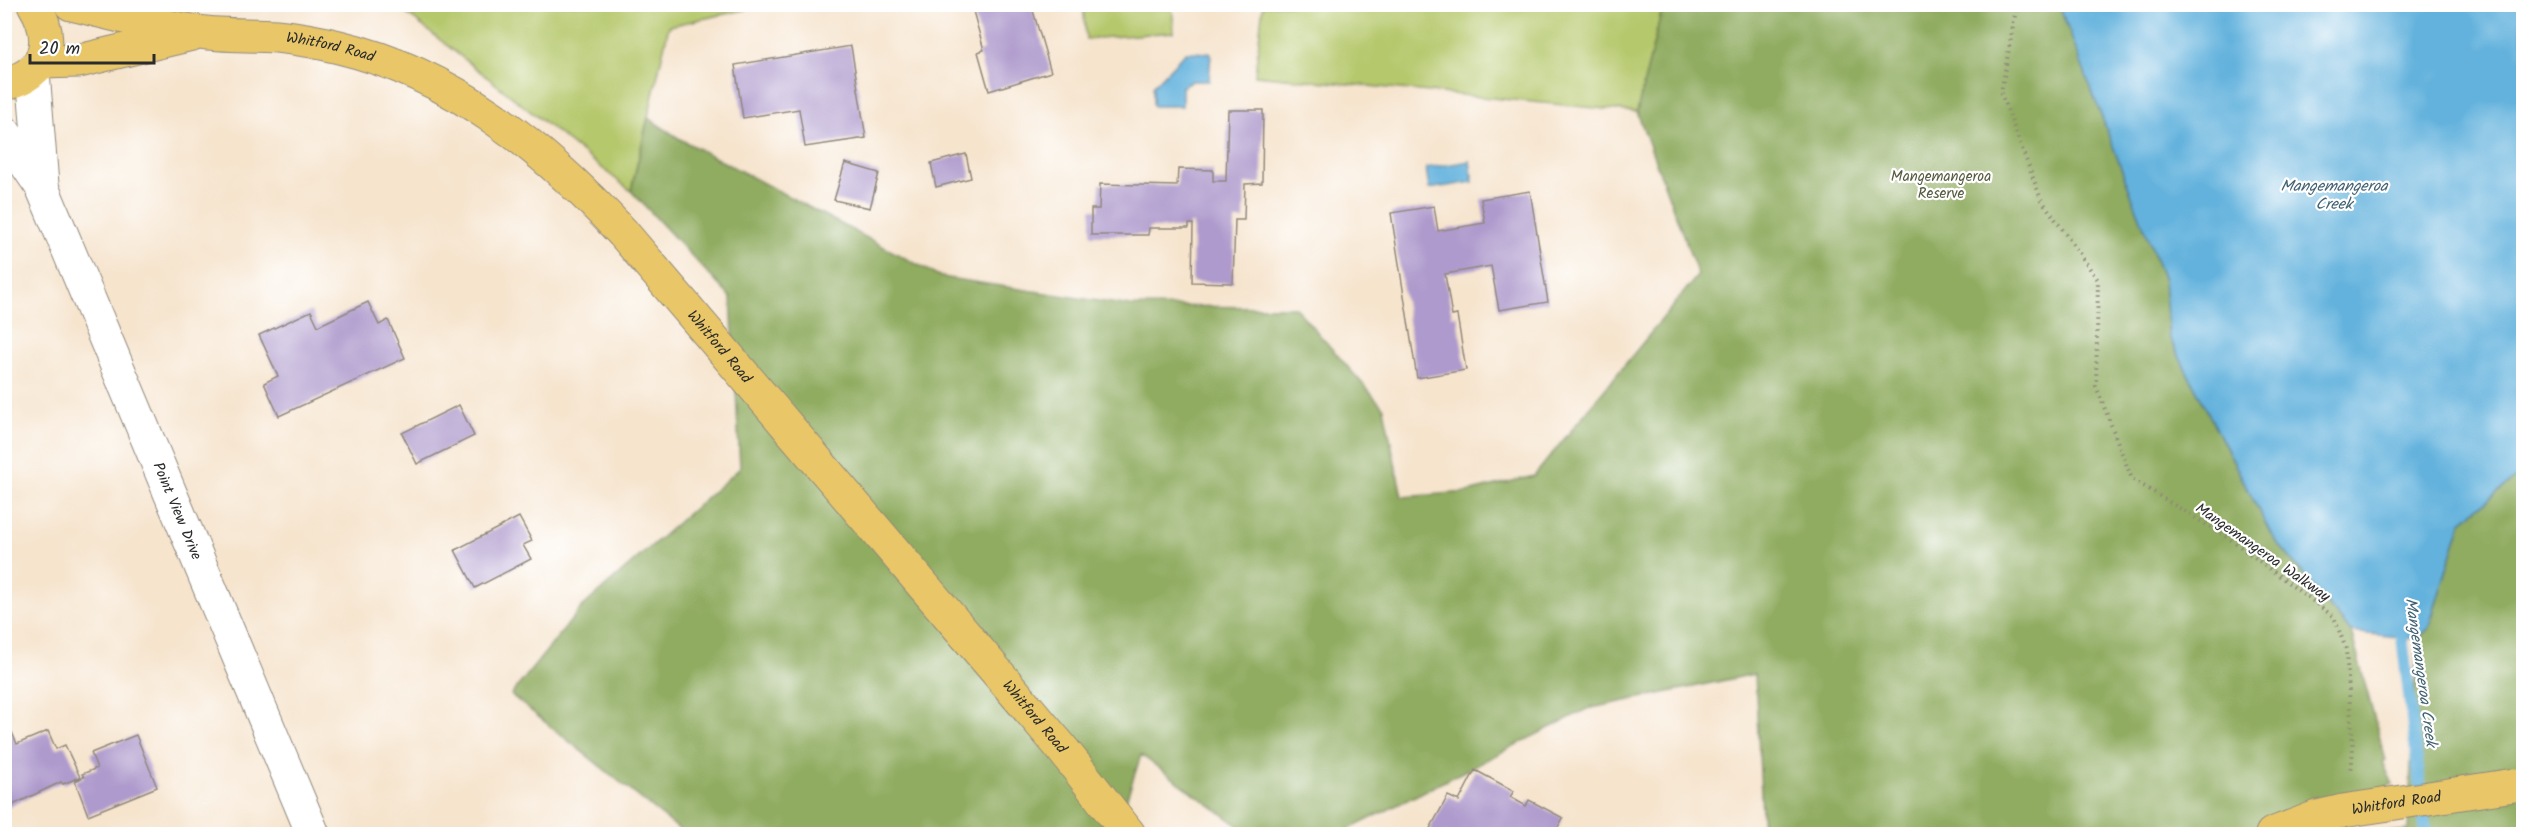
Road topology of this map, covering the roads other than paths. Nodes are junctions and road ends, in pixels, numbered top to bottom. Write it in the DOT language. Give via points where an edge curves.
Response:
graph roads {
  1 [pos="34,4"];
  2 [pos="71,4"];
  3 [pos="200,33"];
  4 [pos="26,73"];
  5 [pos="4,132"];
  6 [pos="42,187"];
  7 [pos="2518,784"];
  8 [pos="313,834"];
  9 [pos="1129,834"];
  10 [pos="2272,834"];
  1 -- 4 [label="main road" via="46,31"];
  2 -- 3 [label="main road, Whitford Road"];
  3 -- 4 [label="main road, Whitford Road"];
  3 -- 9 [label="main road, Whitford Road" via="277,36 339,47 411,70 462,97 543,155 623,233 1060,746"];
  4 -- 6 [label="street, Point View Drive"];
  5 -- 6 [label="street, Point View Drive"];
  6 -- 8 [label="street, Point View Drive"];
  7 -- 10 [label="main road, Whitford Road, bridge" via="2347,796 2317,817"];
}
